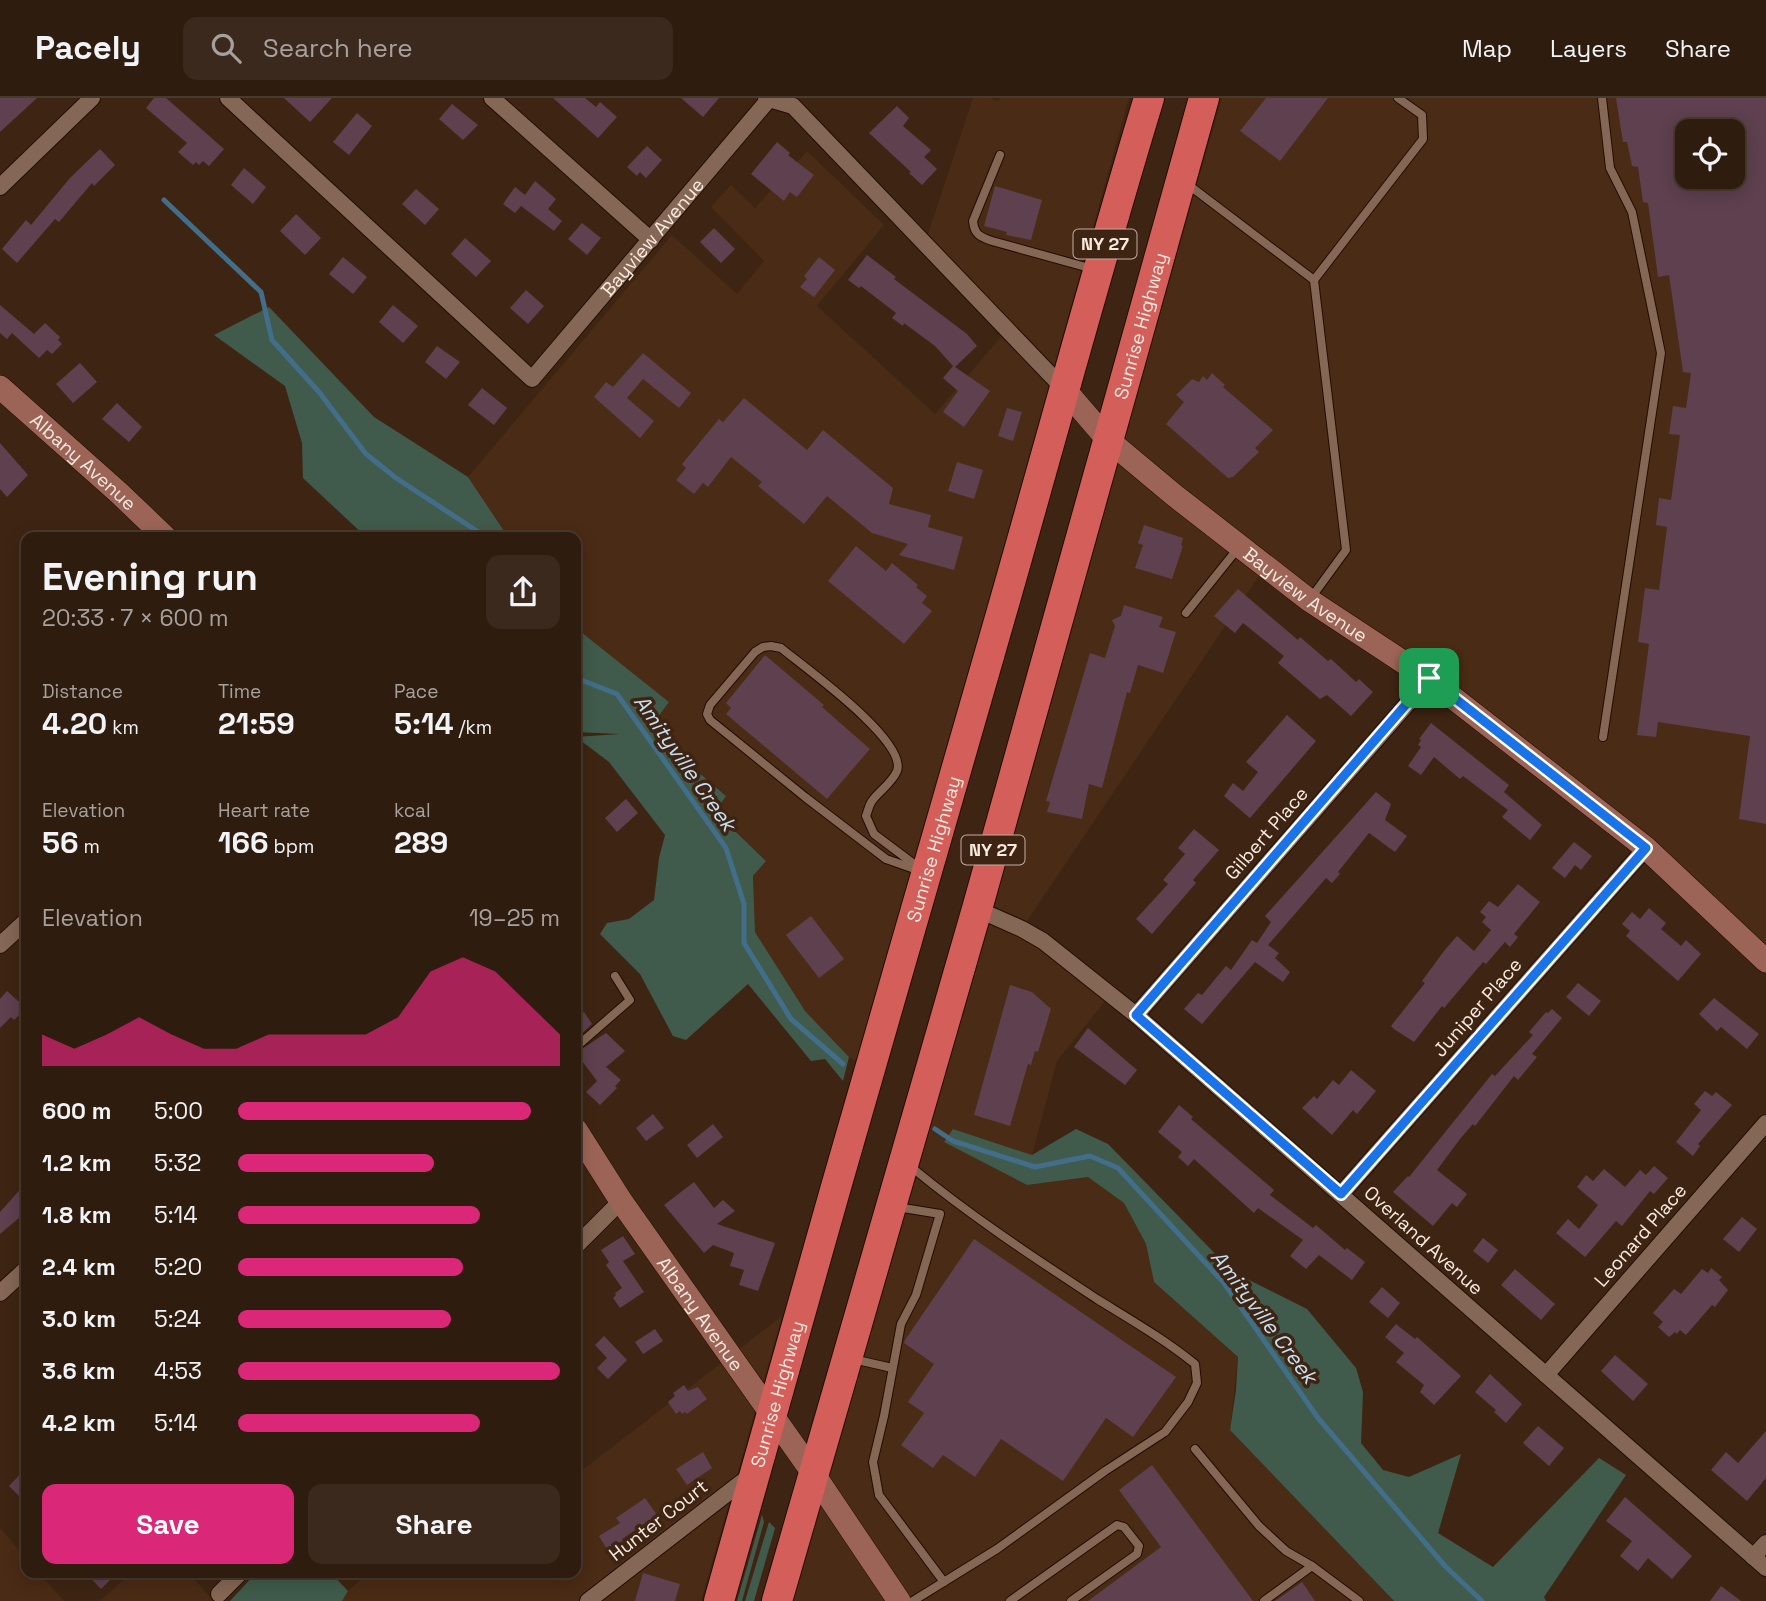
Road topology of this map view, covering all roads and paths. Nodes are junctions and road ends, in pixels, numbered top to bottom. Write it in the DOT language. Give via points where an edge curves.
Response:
graph roads {
  1 [pos="92,98"];
  2 [pos="228,98"];
  3 [pos="492,98"];
  4 [pos="769,98"];
  5 [pos="1149,98"];
  6 [pos="1204,98"];
  7 [pos="1398,98"];
  8 [pos="1602,98"];
  9 [pos="1000,155"];
  10 [pos="1181,179"];
  11 [pos="0,187"];
  12 [pos="651,240"];
  13 [pos="1098,270"];
  14 [pos="1314,280"];
  15 [pos="0,387"];
  16 [pos="1065,390"];
  17 [pos="1107,439"];
  18 [pos="160,532"];
  19 [pos="1240,547"];
  20 [pos="1309,600"];
  21 [pos="1186,612"];
  22 [pos="1429,678"];
  23 [pos="1603,737"];
  24 [pos="1646,848"];
  25 [pos="926,873"];
  26 [pos="977,909"];
  27 [pos="21,926"];
  28 [pos="0,945"];
  29 [pos="1766,961"];
  30 [pos="615,976"];
  31 [pos="1136,1015"];
  32 [pos="581,1043"];
  33 [pos="1766,1123"];
  34 [pos="581,1138"];
  35 [pos="904,1161"];
  36 [pos="1341,1194"];
  37 [pos="948,1197"];
  38 [pos="621,1201"];
  39 [pos="891,1206"];
  40 [pos="940,1214"];
  41 [pos="581,1241"];
  42 [pos="21,1274"];
  43 [pos="0,1293"];
  44 [pos="847,1357"];
  45 [pos="892,1368"];
  46 [pos="1546,1376"];
  47 [pos="771,1414"];
  48 [pos="1195,1450"];
  49 [pos="755,1472"];
  50 [pos="813,1473"];
  51 [pos="1766,1542"];
  52 [pos="1760,1562"];
  53 [pos="1312,1566"];
  54 [pos="235,1578"];
  55 [pos="944,1582"];
  56 [pos="219,1594"];
  57 [pos="901,1600"];
  58 [pos="587,1601"];
  59 [pos="719,1601"];
  60 [pos="777,1601"];
  61 [pos="1010,1601"];
  62 [pos="1071,1601"];
  63 [pos="1264,1601"];
  64 [pos="1359,1601"];
  1 -- 11 [label="street"];
  2 -- 12 [label="street, Bayview Avenue" via="532,379"];
  3 -- 12 [label="street"];
  4 -- 12 [label="street, Bayview Avenue"];
  4 -- 16 [label="street, Bayview Avenue" via="793,106"];
  5 -- 13 [label="highway, Sunrise Highway / NY 27"];
  6 -- 10 [label="highway, Sunrise Highway / NY 27"];
  7 -- 14 [label="lane" via="1422,114 1423,139"];
  8 -- 23 [label="lane" via="1610,168 1632,212 1661,353"];
  9 -- 13 [label="lane" via="973,221 974,230 992,241"];
  10 -- 14 [label="lane"];
  10 -- 17 [label="highway, Sunrise Highway / NY 27"];
  13 -- 16 [label="highway, Sunrise Highway / NY 27"];
  14 -- 20 [label="lane" via="1346,550"];
  15 -- 18 [label="street, Albany Avenue"];
  16 -- 17 [label="street, Bayview Avenue"];
  16 -- 25 [label="highway, Sunrise Highway / NY 27"];
  17 -- 19 [label="street, Bayview Avenue"];
  17 -- 26 [label="highway, Sunrise Highway / NY 27"];
  19 -- 20 [label="street, Bayview Avenue"];
  19 -- 21 [label="lane"];
  20 -- 22 [label="street, Bayview Avenue"];
  22 -- 24 [label="street, Bayview Avenue"];
  22 -- 31 [label="street, Gilbert Place"];
  24 -- 29 [label="street, Bayview Avenue"];
  24 -- 36 [label="street, Juniper Place"];
  25 -- 25 [label="lane" via="874,834 866,816 897,771 892,747 876,727 781,648 762,647 755,652 710,705 710,720 886,859"];
  25 -- 47 [label="highway, Sunrise Highway / NY 27"];
  26 -- 31 [label="street, Overland Avenue" via="1043,941"];
  26 -- 35 [label="highway, Sunrise Highway / NY 27"];
  27 -- 28 [label="street"];
  30 -- 32 [label="lane" via="630,1000"];
  31 -- 36 [label="street, Overland Avenue"];
  33 -- 46 [label="street, Leonard Place"];
  34 -- 38 [label="street, Albany Avenue"];
  35 -- 37 [label="lane"];
  35 -- 39 [label="highway, Sunrise Highway / NY 27"];
  36 -- 46 [label="street, Overland Avenue"];
  37 -- 40 [label="lane"];
  37 -- 55 [label="lane" via="1164,1339 1195,1364 1197,1383 1165,1432"];
  38 -- 41 [label="street"];
  38 -- 47 [label="street, Albany Avenue"];
  39 -- 40 [label="lane"];
  39 -- 44 [label="highway, Sunrise Highway / NY 27"];
  40 -- 45 [label="lane" via="916,1294 901,1324"];
  42 -- 43 [label="street"];
  44 -- 45 [label="lane"];
  44 -- 50 [label="highway, Sunrise Highway / NY 27"];
  45 -- 55 [label="lane" via="873,1462 879,1494"];
  46 -- 52 [label="street, Overland Avenue"];
  47 -- 49 [label="highway, Sunrise Highway / NY 27"];
  47 -- 50 [label="street, Albany Avenue"];
  48 -- 53 [label="lane" via="1259,1526 1286,1551"];
  49 -- 58 [label="street, Hunter Court"];
  49 -- 59 [label="highway, Sunrise Highway / NY 27"];
  50 -- 57 [label="street, Albany Avenue"];
  50 -- 60 [label="highway, Sunrise Highway / NY 27"];
  51 -- 52 [label="street"];
  53 -- 63 [label="lane"];
  53 -- 64 [label="lane"];
  54 -- 56 [label="street"];
  55 -- 57 [label="lane"];
  61 -- 62 [label="lane" via="1117,1525 1124,1527 1139,1546 1137,1554"];
}
